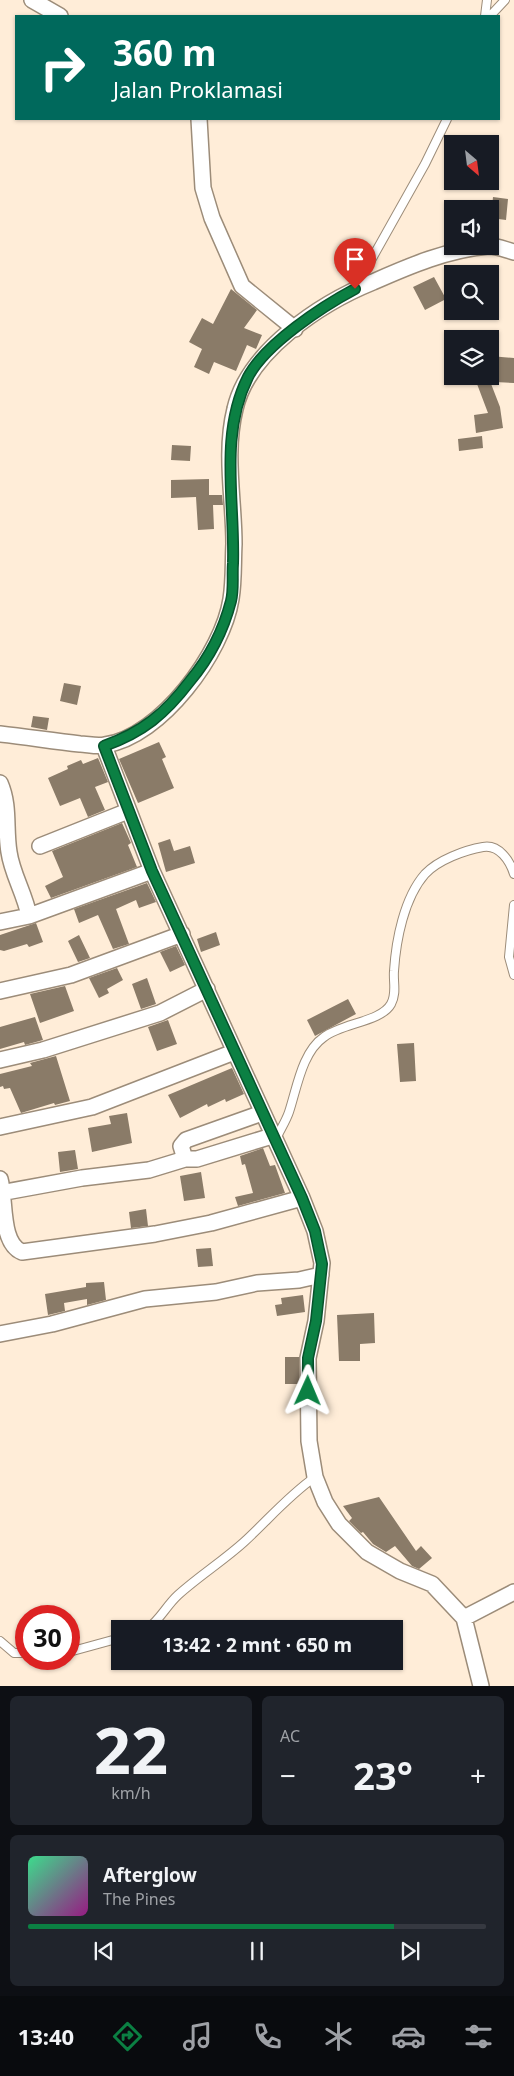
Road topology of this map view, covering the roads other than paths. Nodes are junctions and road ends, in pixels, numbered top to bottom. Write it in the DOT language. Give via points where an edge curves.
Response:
graph roads {
  1 [pos="32,0"];
  2 [pos="487,0"];
  3 [pos="505,0"];
  4 [pos="58,15"];
  5 [pos="485,15"];
  6 [pos="491,15"];
  7 [pos="199,120"];
  8 [pos="447,120"];
  9 [pos="514,252"];
  10 [pos="355,289"];
  11 [pos="295,329"];
  12 [pos="0,734"];
  13 [pos="104,746"];
  14 [pos="0,783"];
  15 [pos="128,811"];
  16 [pos="40,846"];
  17 [pos="152,871"];
  18 [pos="514,874"];
  19 [pos="514,905"];
  20 [pos="29,916"];
  21 [pos="0,922"];
  22 [pos="182,934"];
  23 [pos="514,975"];
  24 [pos="207,989"];
  25 [pos="0,991"];
  26 [pos="234,1052"];
  27 [pos="0,1060"];
  28 [pos="262,1113"];
  29 [pos="0,1127"];
  30 [pos="274,1138"];
  31 [pos="185,1159"];
  32 [pos="1,1188"];
  33 [pos="302,1198"];
  34 [pos="321,1275"];
  35 [pos="0,1334"];
  36 [pos="315,1477"];
  37 [pos="514,1592"];
  38 [pos="464,1618"];
  39 [pos="157,1620"];
  40 [pos="111,1640"];
  41 [pos="0,1641"];
  42 [pos="80,1649"];
  43 [pos="15,1653"];
  44 [pos="481,1686"];
  1 -- 4 [label="street"];
  2 -- 5 [label="lane"];
  3 -- 6 [label="lane"];
  7 -- 11 [label="street" via="203,188 212,218 242,286"];
  8 -- 10 [label="lane"];
  9 -- 10 [label="street" via="491,246 443,256"];
  10 -- 11 [label="street" via="325,305"];
  11 -- 13 [label="street" via="262,357 248,376 235,408 230,485 234,542 231,599 219,638 201,668 152,723"];
  12 -- 13 [label="street"];
  13 -- 15 [label="street"];
  14 -- 20 [label="street" via="8,811 9,852"];
  15 -- 16 [label="street"];
  15 -- 17 [label="street"];
  17 -- 20 [label="street"];
  17 -- 22 [label="street"];
  18 -- 30 [label="lane" via="511,864 500,851 488,846 468,849 426,873 404,916 393,972 394,998 384,1012 344,1026 323,1037 314,1047 289,1114"];
  19 -- 23 [label="lane" via="509,957"];
  20 -- 21 [label="street"];
  22 -- 24 [label="street"];
  22 -- 25 [label="street" via="71,975"];
  24 -- 26 [label="street"];
  24 -- 27 [label="street" via="160,1013 43,1050"];
  26 -- 28 [label="street"];
  26 -- 29 [label="street" via="92,1107"];
  28 -- 30 [label="street"];
  28 -- 31 [label="street" via="186,1140 181,1146"];
  30 -- 31 [label="street" via="197,1159"];
  30 -- 33 [label="street"];
  31 -- 32 [label="street" via="149,1170"];
  32 -- 33 [label="street" via="8,1240 14,1249 22,1252 183,1229"];
  33 -- 34 [label="street" via="315,1231"];
  34 -- 35 [label="street" via="216,1292 145,1299"];
  34 -- 36 [label="street" via="308,1358 308,1424"];
  36 -- 38 [label="street" via="339,1524 367,1552 432,1584"];
  36 -- 39 [label="lane" via="292,1493 278,1511 242,1544 177,1596"];
  37 -- 38 [label="street"];
  38 -- 44 [label="street"];
  40 -- 42 [label="lane"];
  41 -- 43 [label="lane"];
}
